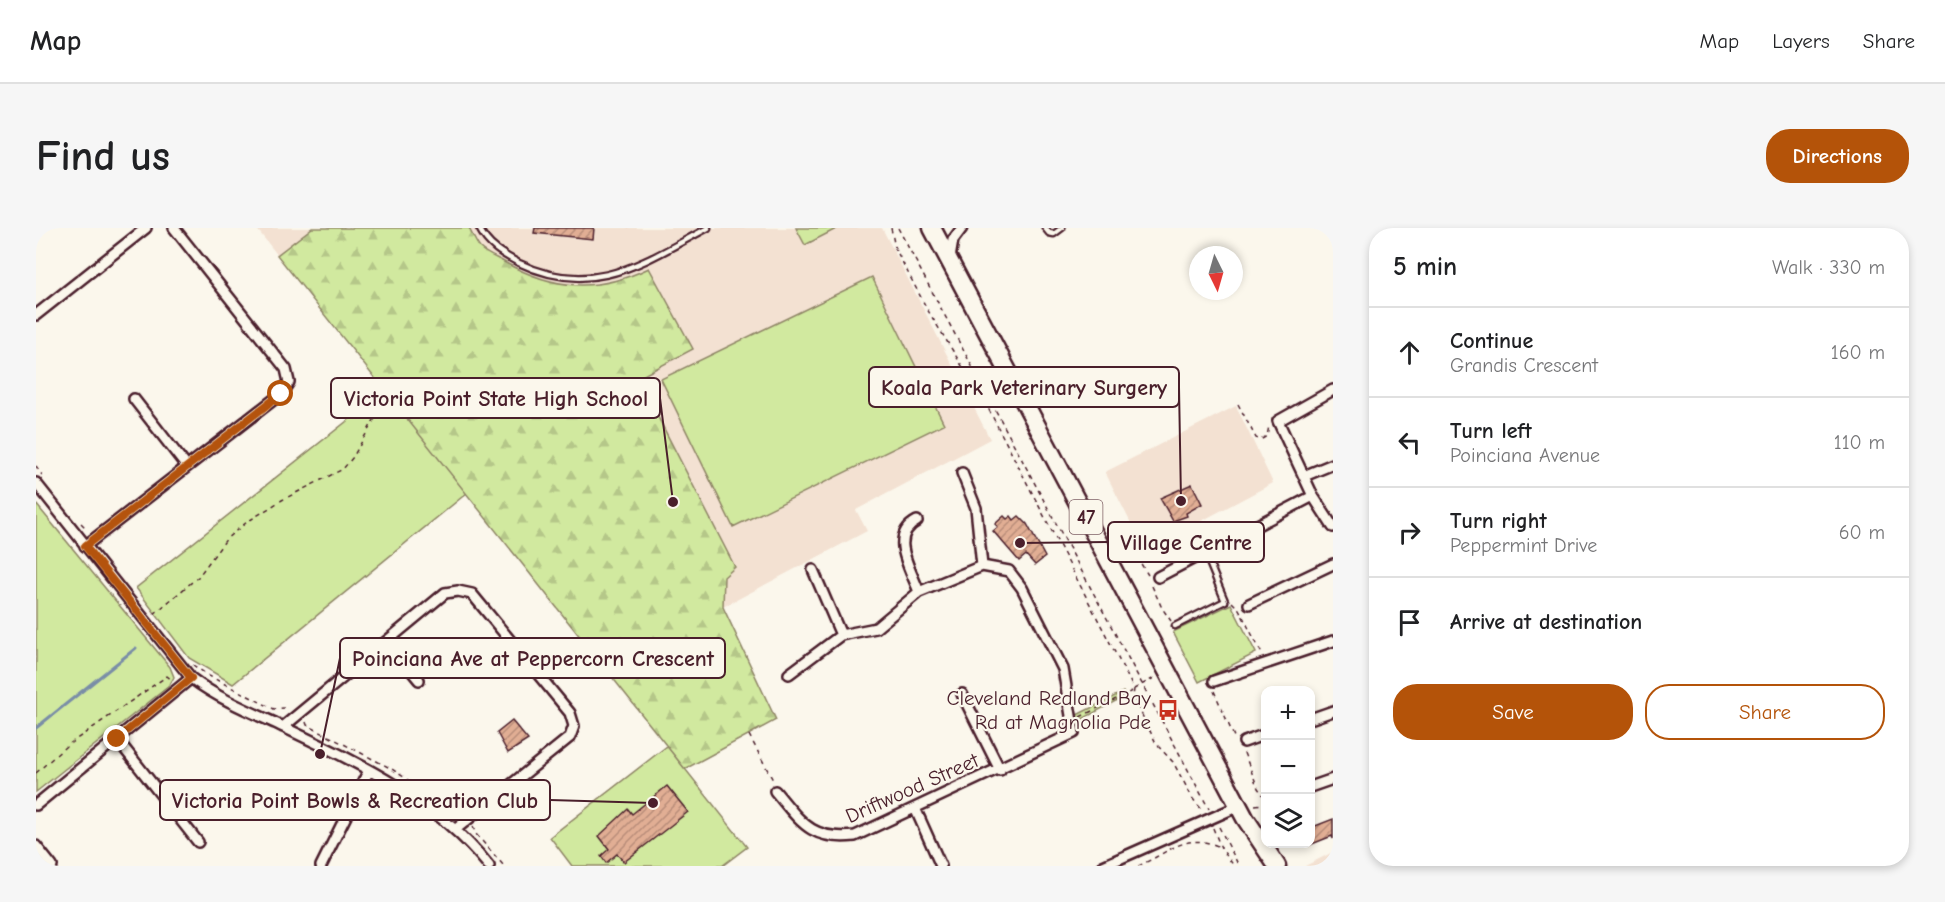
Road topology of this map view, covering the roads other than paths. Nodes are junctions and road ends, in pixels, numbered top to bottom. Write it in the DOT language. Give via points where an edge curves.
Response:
graph roads {
  1 [pos="146,228"];
  2 [pos="174,228"];
  3 [pos="479,228"];
  4 [pos="708,228"];
  5 [pos="932,228"];
  6 [pos="962,228"];
  7 [pos="1045,228"];
  8 [pos="1062,228"];
  9 [pos="950,262"];
  10 [pos="36,315"];
  11 [pos="1333,390"];
  12 [pos="134,399"];
  13 [pos="1333,464"];
  14 [pos="187,467"];
  15 [pos="962,472"];
  16 [pos="1304,476"];
  17 [pos="36,483"];
  18 [pos="1313,496"];
  19 [pos="917,521"];
  20 [pos="1333,527"];
  21 [pos="85,546"];
  22 [pos="1206,555"];
  23 [pos="1333,564"];
  24 [pos="982,566"];
  25 [pos="813,570"];
  26 [pos="1154,579"];
  27 [pos="919,592"];
  28 [pos="1249,604"];
  29 [pos="1175,626"];
  30 [pos="841,636"];
  31 [pos="387,641"];
  32 [pos="1333,641"];
  33 [pos="789,674"];
  34 [pos="191,678"];
  35 [pos="419,680"];
  36 [pos="1214,681"];
  37 [pos="962,694"];
  38 [pos="1333,711"];
  39 [pos="1315,718"];
  40 [pos="283,727"];
  41 [pos="1261,736"];
  42 [pos="117,739"];
  43 [pos="1244,742"];
  44 [pos="369,770"];
  45 [pos="1000,770"];
  46 [pos="1333,779"];
  47 [pos="1315,786"];
  48 [pos="775,791"];
  49 [pos="36,805"];
  50 [pos="915,808"];
  51 [pos="1242,812"];
  52 [pos="456,829"];
  53 [pos="198,842"];
  54 [pos="36,846"];
  55 [pos="1124,856"];
  56 [pos="52,866"];
  57 [pos="321,866"];
  58 [pos="489,866"];
  59 [pos="941,866"];
  60 [pos="1103,866"];
  61 [pos="1129,866"];
  62 [pos="1264,866"];
  63 [pos="1277,866"];
  1 -- 10 [label="street"];
  2 -- 14 [label="street" via="286,369 289,382 281,394"];
  3 -- 4 [label="lane" via="487,243 536,271 594,278 626,271"];
  5 -- 9 [label="highway, 47"];
  6 -- 9 [label="street" via="953,240"];
  7 -- 8 [label="lane" via="1054,234"];
  9 -- 51 [label="highway, 47"];
  11 -- 16 [label="street" via="1278,421"];
  12 -- 14 [label="street"];
  13 -- 16 [label="street"];
  14 -- 21 [label="street"];
  15 -- 24 [label="street" via="976,508"];
  16 -- 18 [label="street"];
  17 -- 21 [label="street"];
  18 -- 20 [label="street"];
  18 -- 22 [label="street"];
  19 -- 27 [label="street" via="902,536 902,546"];
  21 -- 34 [label="street"];
  22 -- 26 [label="street"];
  22 -- 29 [label="lane" via="1225,601"];
  23 -- 28 [label="street"];
  24 -- 27 [label="street"];
  24 -- 45 [label="street, Driftwood Street" via="1009,571 1022,588 1063,669 1074,733"];
  25 -- 30 [label="street"];
  27 -- 30 [label="street" via="876,628"];
  30 -- 33 [label="street"];
  31 -- 35 [label="street"];
  31 -- 40 [label="street"];
  31 -- 52 [label="street" via="445,593 472,594 570,713 574,726 570,737"];
  32 -- 36 [label="street"];
  34 -- 40 [label="street" via="220,697"];
  34 -- 42 [label="street"];
  37 -- 45 [label="street"];
  38 -- 39 [label="street"];
  40 -- 44 [label="street"];
  41 -- 43 [label="street"];
  42 -- 49 [label="street"];
  42 -- 53 [label="street"];
  44 -- 52 [label="street" via="402,788"];
  44 -- 57 [label="street"];
  45 -- 50 [label="street, Driftwood Street"];
  46 -- 47 [label="street"];
  48 -- 50 [label="street, Driftwood Street" via="802,824 819,835 836,838 855,836"];
  50 -- 59 [label="street"];
  51 -- 55 [label="street" via="1212,818"];
  51 -- 62 [label="highway, 47"];
  51 -- 63 [label="highway, 47"];
  52 -- 58 [label="street"];
  54 -- 56 [label="street"];
  55 -- 60 [label="street"];
  55 -- 61 [label="street"];
}
